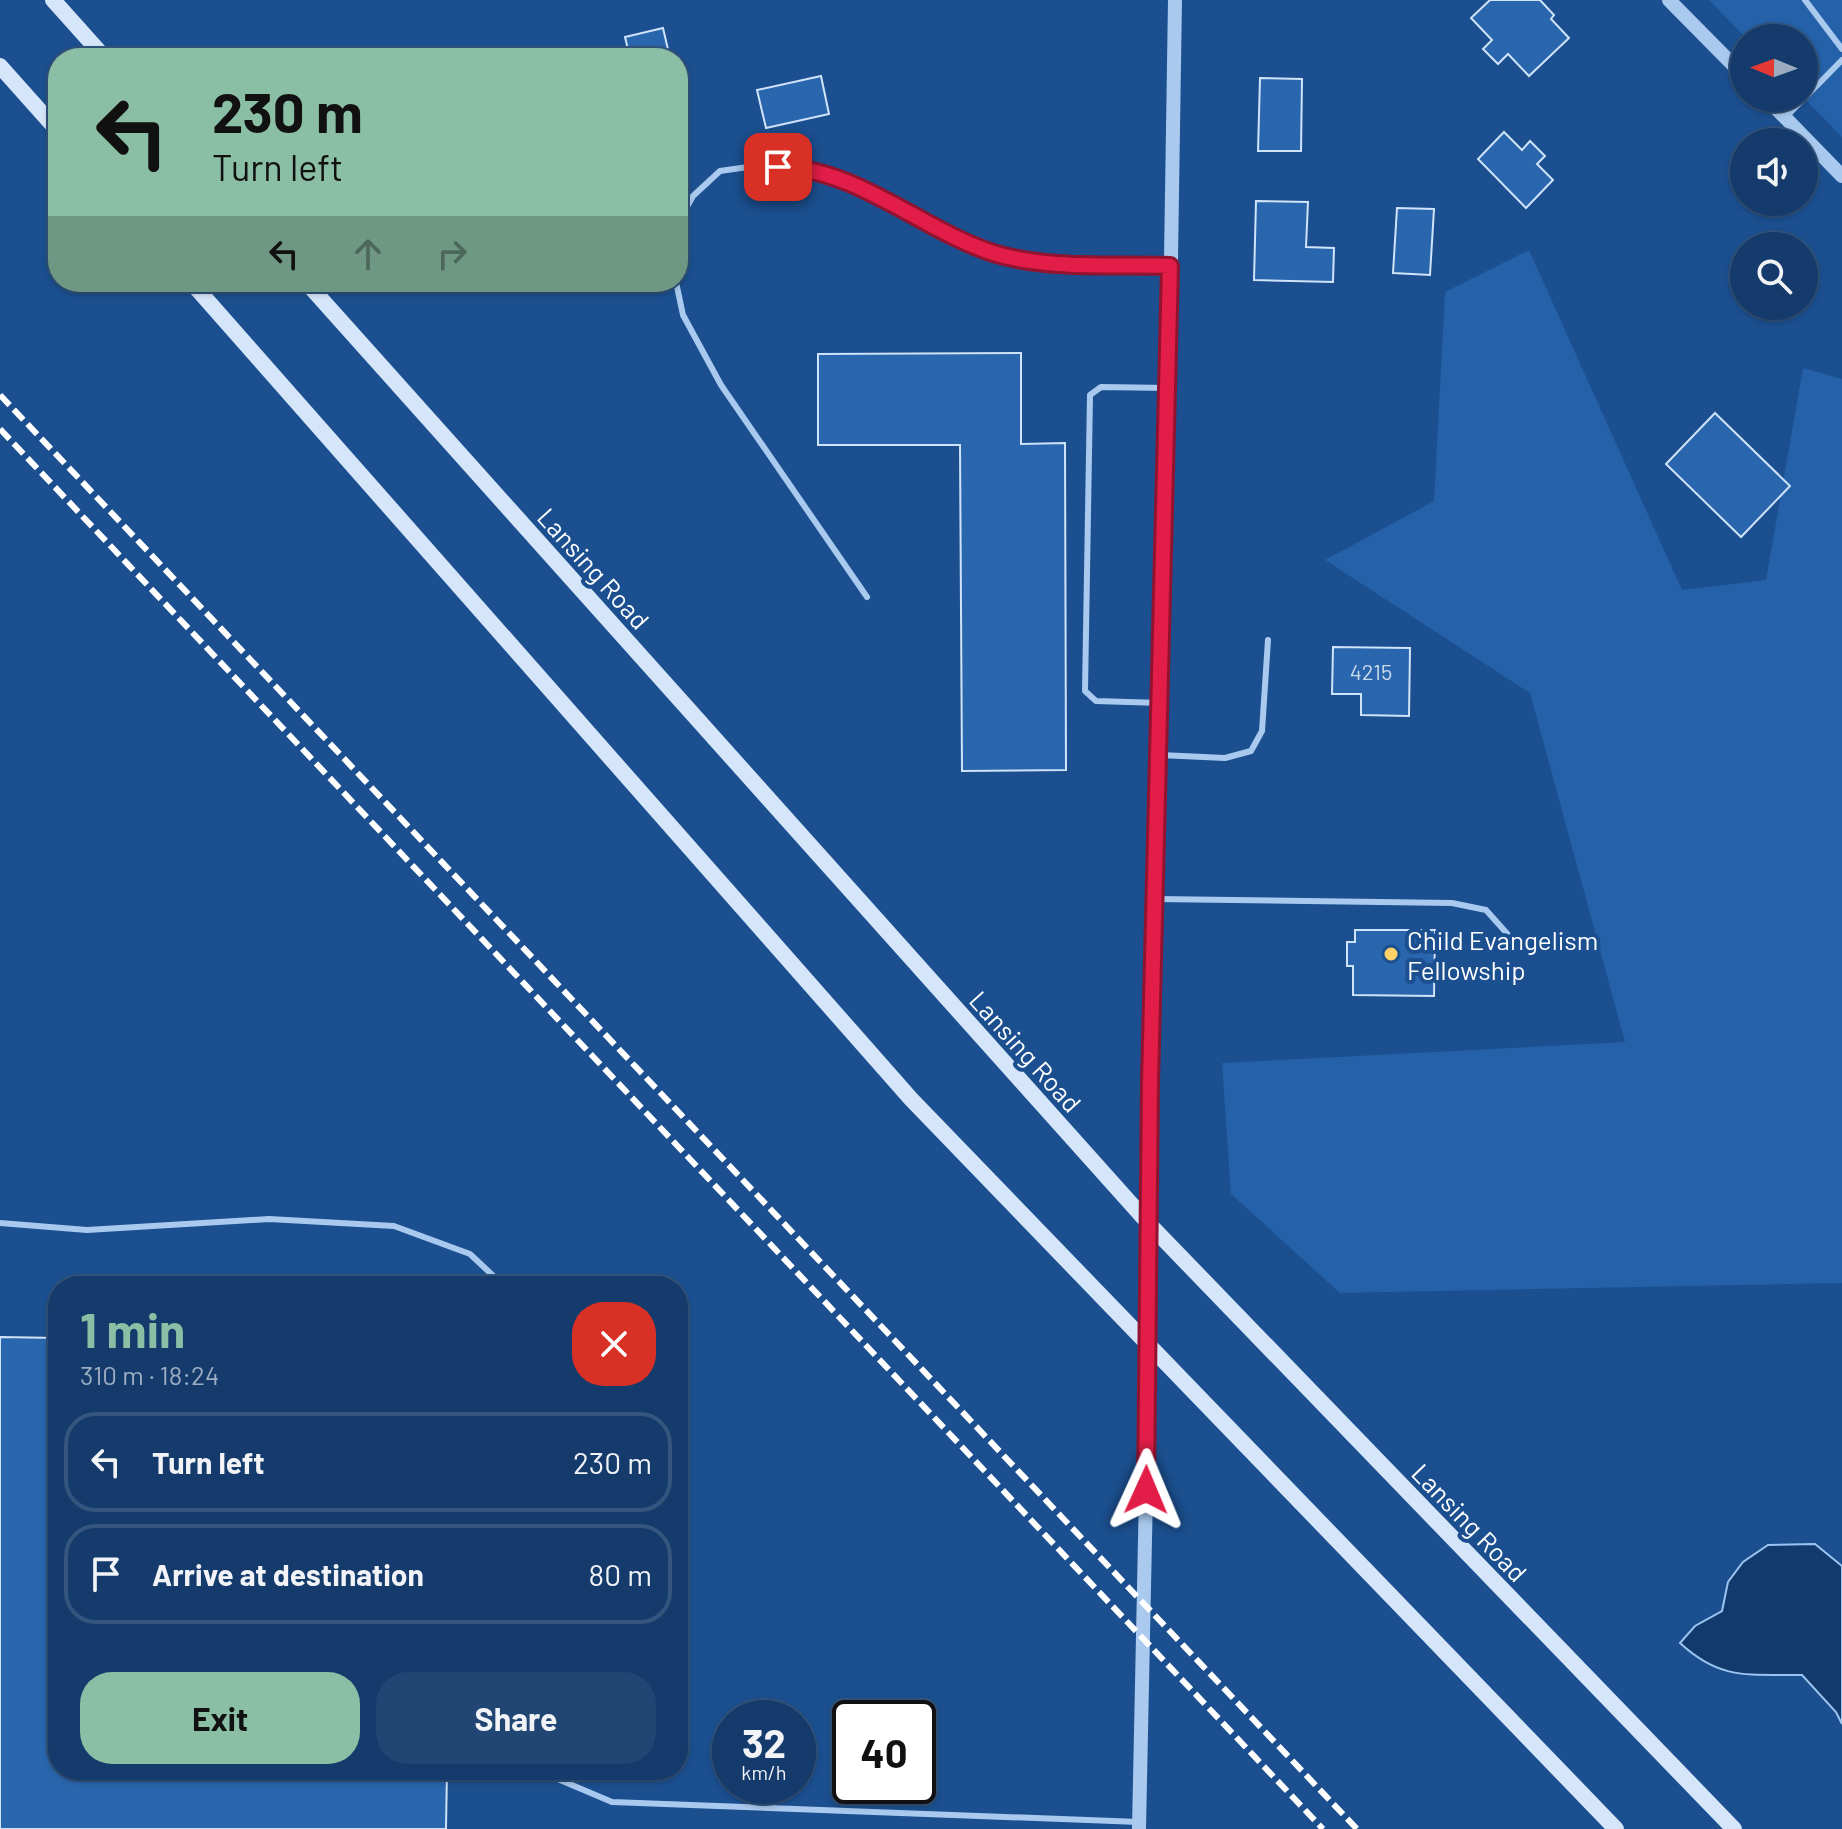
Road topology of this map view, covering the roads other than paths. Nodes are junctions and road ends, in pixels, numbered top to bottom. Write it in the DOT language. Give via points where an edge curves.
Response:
graph roads {
  1 [pos="53,0"];
  2 [pos="1175,0"];
  3 [pos="1669,0"];
  4 [pos="1805,0"];
  5 [pos="96,48"];
  6 [pos="1842,49"];
  7 [pos="1842,60"];
  8 [pos="1730,62"];
  9 [pos="0,66"];
  10 [pos="1780,112"];
  11 [pos="1786,118"];
  12 [pos="48,120"];
  13 [pos="1842,176"];
  14 [pos="688,205"];
  15 [pos="1170,266"];
  16 [pos="200,292"];
  17 [pos="315,292"];
  18 [pos="678,292"];
  19 [pos="1169,388"];
  20 [pos="867,597"];
  21 [pos="1268,640"];
  22 [pos="1161,703"];
  23 [pos="1160,755"];
  24 [pos="1156,899"];
  25 [pos="1511,938"];
  26 [pos="0,1223"];
  27 [pos="1150,1225"];
  28 [pos="493,1276"];
  29 [pos="1149,1346"];
  30 [pos="560,1780"];
  31 [pos="1139,1826"];
  32 [pos="1616,1829"];
  33 [pos="1734,1829"];
  1 -- 5 [label="main road"];
  2 -- 15 [label="street"];
  3 -- 8 [label="street"];
  4 -- 6 [label="lane"];
  7 -- 11 [label="lane"];
  9 -- 12 [label="main road"];
  10 -- 11 [label="street"];
  11 -- 13 [label="street"];
  14 -- 15 [label="lane" via="720,171 801,167 848,182 994,253 1049,263"];
  15 -- 19 [label="street"];
  16 -- 29 [label="main road" via="911,1099"];
  17 -- 27 [label="main road, Lansing Road"];
  18 -- 20 [label="lane" via="683,315 721,385"];
  19 -- 22 [label="street"];
  19 -- 22 [label="lane" via="1101,387 1090,395 1085,691 1096,701"];
  21 -- 23 [label="lane" via="1262,731 1251,751 1225,758"];
  22 -- 23 [label="street"];
  23 -- 24 [label="street"];
  24 -- 25 [label="lane" via="1452,903 1486,910"];
  24 -- 27 [label="street"];
  26 -- 28 [label="lane" via="87,1230 269,1219 394,1226 470,1254"];
  27 -- 29 [label="street"];
  27 -- 33 [label="main road, Lansing Road"];
  29 -- 31 [label="street"];
  29 -- 32 [label="main road"];
  30 -- 31 [label="lane" via="612,1802"];
}
